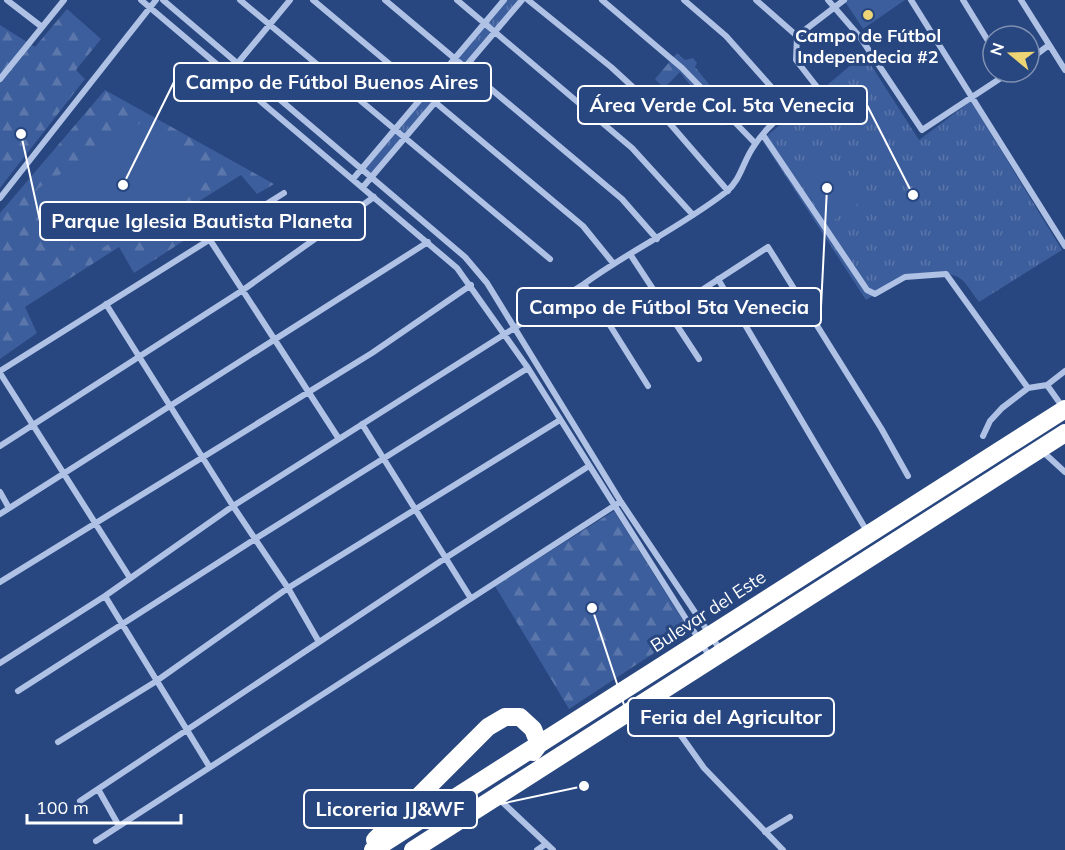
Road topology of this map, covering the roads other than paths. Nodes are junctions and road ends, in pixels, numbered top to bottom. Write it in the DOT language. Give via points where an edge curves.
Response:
graph roads {
  1 [pos="7,0"];
  2 [pos="64,0"];
  3 [pos="141,0"];
  4 [pos="156,0"];
  5 [pos="164,0"];
  6 [pos="240,0"];
  7 [pos="290,0"];
  8 [pos="313,0"];
  9 [pos="385,0"];
  10 [pos="457,0"];
  11 [pos="504,0"];
  12 [pos="522,0"];
  13 [pos="528,0"];
  14 [pos="602,0"];
  15 [pos="684,0"];
  16 [pos="756,0"];
  17 [pos="828,0"];
  18 [pos="844,0"];
  19 [pos="911,0"];
  20 [pos="963,0"];
  21 [pos="1021,0"];
  22 [pos="149,7"];
  23 [pos="835,7"];
  24 [pos="484,23"];
  25 [pos="269,25"];
  26 [pos="42,27"];
  27 [pos="981,29"];
  28 [pos="495,32"];
  29 [pos="797,36"];
  30 [pos="1049,45"];
  31 [pos="1041,51"];
  32 [pos="455,58"];
  33 [pos="237,64"];
  34 [pos="466,67"];
  35 [pos="1065,70"];
  36 [pos="0,79"];
  37 [pos="990,84"];
  38 [pos="426,93"];
  39 [pos="973,96"];
  40 [pos="436,102"];
  41 [pos="790,108"];
  42 [pos="395,129"];
  43 [pos="763,135"];
  44 [pos="406,138"];
  45 [pos="755,144"];
  46 [pos="362,168"];
  47 [pos="372,177"];
  48 [pos="353,179"];
  49 [pos="363,187"];
  50 [pos="728,191"];
  51 [pos="284,193"];
  52 [pos="374,196"];
  53 [pos="0,198"];
  54 [pos="693,215"];
  55 [pos="657,239"];
  56 [pos="210,240"];
  57 [pos="428,242"];
  58 [pos="1065,246"];
  59 [pos="630,254"];
  60 [pos="550,259"];
  61 [pos="613,263"];
  62 [pos="718,279"];
  63 [pos="584,284"];
  64 [pos="471,285"];
  65 [pos="243,290"];
  66 [pos="106,304"];
  67 [pos="668,312"];
  68 [pos="514,327"];
  69 [pos="505,333"];
  70 [pos="276,340"];
  71 [pos="140,358"];
  72 [pos="699,359"];
  73 [pos="528,368"];
  74 [pos="1065,371"];
  75 [pos="0,372"];
  76 [pos="1047,384"];
  77 [pos="648,386"];
  78 [pos="1028,388"];
  79 [pos="308,390"];
  80 [pos="170,406"];
  81 [pos="1065,409"];
  82 [pos="560,420"];
  83 [pos="33,424"];
  84 [pos="362,424"];
  85 [pos="1065,434"];
  86 [pos="983,436"];
  87 [pos="339,439"];
  88 [pos="0,446"];
  89 [pos="1041,449"];
  90 [pos="201,457"];
  91 [pos="385,457"];
  92 [pos="590,466"];
  93 [pos="64,472"];
  94 [pos="1065,472"];
  95 [pos="908,476"];
  96 [pos="0,492"];
  97 [pos="621,502"];
  98 [pos="614,505"];
  99 [pos="233,506"];
  100 [pos="9,508"];
  101 [pos="416,508"];
  102 [pos="0,514"];
  103 [pos="97,523"];
  104 [pos="868,533"];
  105 [pos="255,539"];
  106 [pos="447,557"];
  107 [pos="130,578"];
  108 [pos="0,582"];
  109 [pos="288,588"];
  110 [pos="105,596"];
  111 [pos="470,597"];
  112 [pos="123,623"];
  113 [pos="705,638"];
  114 [pos="319,642"];
  115 [pos="716,655"];
  116 [pos="0,663"];
  117 [pos="155,682"];
  118 [pos="18,691"];
  119 [pos="653,696"];
  120 [pos="186,730"];
  121 [pos="58,742"];
  122 [pos="539,744"];
  123 [pos="209,766"];
  124 [pos="98,789"];
  125 [pos="497,797"];
  126 [pos="80,801"];
  127 [pos="790,817"];
  128 [pos="119,826"];
  129 [pos="765,832"];
  130 [pos="437,835"];
  131 [pos="96,841"];
  132 [pos="546,844"];
  133 [pos="365,850"];
  134 [pos="373,850"];
  135 [pos="413,850"];
  136 [pos="537,850"];
  137 [pos="553,850"];
  138 [pos="783,850"];
  1 -- 26 [label="street"];
  2 -- 26 [label="street"];
  3 -- 22 [label="street"];
  4 -- 22 [label="street"];
  5 -- 33 [label="street"];
  6 -- 25 [label="street"];
  7 -- 25 [label="street"];
  8 -- 38 [label="street"];
  9 -- 32 [label="street"];
  10 -- 24 [label="street"];
  11 -- 24 [label="street"];
  12 -- 28 [label="street"];
  13 -- 50 [label="street" via="659,111"];
  14 -- 45 [label="street" via="682,68"];
  15 -- 41 [label="street" via="726,36"];
  16 -- 29 [label="street"];
  17 -- 23 [label="street"];
  18 -- 23 [label="street"];
  19 -- 39 [label="street"];
  20 -- 27 [label="street"];
  21 -- 30 [label="street"];
  22 -- 48 [label="street"];
  22 -- 53 [label="street"];
  23 -- 29 [label="street"];
  23 -- 39 [label="street" via="860,37 922,130"];
  24 -- 28 [label="street"];
  24 -- 32 [label="street"];
  25 -- 33 [label="street"];
  25 -- 42 [label="street"];
  26 -- 36 [label="street"];
  28 -- 34 [label="street"];
  28 -- 54 [label="street" via="632,148"];
  29 -- 41 [label="street" via="796,60 817,87"];
  30 -- 31 [label="street"];
  30 -- 35 [label="street"];
  32 -- 34 [label="street"];
  32 -- 38 [label="street"];
  33 -- 46 [label="street"];
  34 -- 40 [label="street"];
  34 -- 55 [label="street" via="622,199"];
  37 -- 39 [label="street"];
  38 -- 40 [label="street"];
  38 -- 42 [label="street"];
  39 -- 58 [label="street"];
  40 -- 44 [label="street"];
  40 -- 61 [label="street" via="582,226"];
  41 -- 43 [label="street"];
  42 -- 44 [label="street"];
  42 -- 46 [label="street"];
  43 -- 45 [label="street"];
  43 -- 78 [label="street" via="867,290 875,294 905,278 946,274"];
  44 -- 47 [label="street"];
  44 -- 60 [label="street"];
  45 -- 50 [label="street"];
  46 -- 47 [label="street"];
  46 -- 48 [label="street"];
  47 -- 49 [label="street"];
  47 -- 68 [label="street" via="465,257 487,283"];
  48 -- 49 [label="street"];
  49 -- 52 [label="street"];
  50 -- 54 [label="street"];
  51 -- 56 [label="street"];
  52 -- 57 [label="street"];
  52 -- 65 [label="street"];
  54 -- 55 [label="street"];
  55 -- 59 [label="street"];
  56 -- 65 [label="street"];
  56 -- 66 [label="street"];
  57 -- 64 [label="street"];
  57 -- 70 [label="street"];
  59 -- 61 [label="street"];
  59 -- 67 [label="street"];
  61 -- 63 [label="street"];
  62 -- 67 [label="street"];
  62 -- 95 [label="street" via="768,247"];
  62 -- 104 [label="street"];
  63 -- 68 [label="street"];
  63 -- 77 [label="street"];
  64 -- 69 [label="street"];
  64 -- 79 [label="street" via="372,353"];
  65 -- 70 [label="street"];
  65 -- 71 [label="street"];
  66 -- 71 [label="street"];
  66 -- 75 [label="street"];
  67 -- 72 [label="street"];
  68 -- 69 [label="street"];
  68 -- 97 [label="street"];
  69 -- 73 [label="street"];
  69 -- 84 [label="street"];
  70 -- 79 [label="street"];
  70 -- 80 [label="street"];
  71 -- 80 [label="street"];
  71 -- 83 [label="street"];
  73 -- 82 [label="street"];
  73 -- 91 [label="street"];
  74 -- 76 [label="street"];
  75 -- 83 [label="street"];
  76 -- 78 [label="street"];
  76 -- 81 [label="street"];
  78 -- 86 [label="street" via="1002,408"];
  79 -- 87 [label="street"];
  79 -- 90 [label="street"];
  80 -- 90 [label="street"];
  80 -- 93 [label="street"];
  81 -- 104 [label="highway, Bulevar del Este"];
  82 -- 92 [label="street"];
  82 -- 101 [label="street"];
  83 -- 88 [label="street"];
  83 -- 93 [label="street"];
  84 -- 87 [label="street"];
  84 -- 91 [label="street"];
  85 -- 89 [label="highway"];
  87 -- 99 [label="street"];
  89 -- 94 [label="street"];
  89 -- 115 [label="highway"];
  90 -- 99 [label="street"];
  90 -- 103 [label="street"];
  91 -- 101 [label="street"];
  91 -- 105 [label="street"];
  92 -- 98 [label="street"];
  92 -- 106 [label="street"];
  93 -- 100 [label="street"];
  93 -- 103 [label="street"];
  96 -- 100 [label="street"];
  97 -- 98 [label="street"];
  97 -- 113 [label="street"];
  98 -- 111 [label="street"];
  98 -- 113 [label="street"];
  99 -- 105 [label="street"];
  99 -- 107 [label="street"];
  100 -- 102 [label="street"];
  101 -- 106 [label="street"];
  101 -- 109 [label="street"];
  103 -- 107 [label="street"];
  103 -- 108 [label="street"];
  104 -- 113 [label="highway, Bulevar del Este"];
  105 -- 109 [label="street"];
  105 -- 112 [label="street"];
  106 -- 111 [label="street"];
  106 -- 114 [label="street"];
  107 -- 110 [label="street"];
  109 -- 114 [label="street"];
  109 -- 117 [label="street"];
  110 -- 112 [label="street"];
  110 -- 116 [label="street"];
  111 -- 123 [label="street"];
  112 -- 117 [label="street"];
  112 -- 118 [label="street"];
  113 -- 115 [label="street"];
  113 -- 115 [label="street"];
  113 -- 122 [label="highway, Bulevar del Este"];
  114 -- 120 [label="street"];
  115 -- 119 [label="highway"];
  117 -- 120 [label="street"];
  117 -- 121 [label="street"];
  119 -- 125 [label="highway"];
  119 -- 129 [label="street" via="704,768"];
  120 -- 123 [label="street"];
  120 -- 124 [label="street"];
  122 -- 130 [label="highway" via="522,767 453,812"];
  122 -- 133 [label="highway" via="520,717 506,717 488,727"];
  122 -- 134 [label="highway, Bulevar del Este"];
  123 -- 128 [label="street"];
  124 -- 126 [label="street"];
  124 -- 128 [label="street"];
  125 -- 130 [label="highway"];
  125 -- 132 [label="street"];
  127 -- 129 [label="street"];
  128 -- 131 [label="street"];
  129 -- 138 [label="street"];
  130 -- 135 [label="highway"];
  132 -- 136 [label="street"];
  132 -- 137 [label="street"];
}
